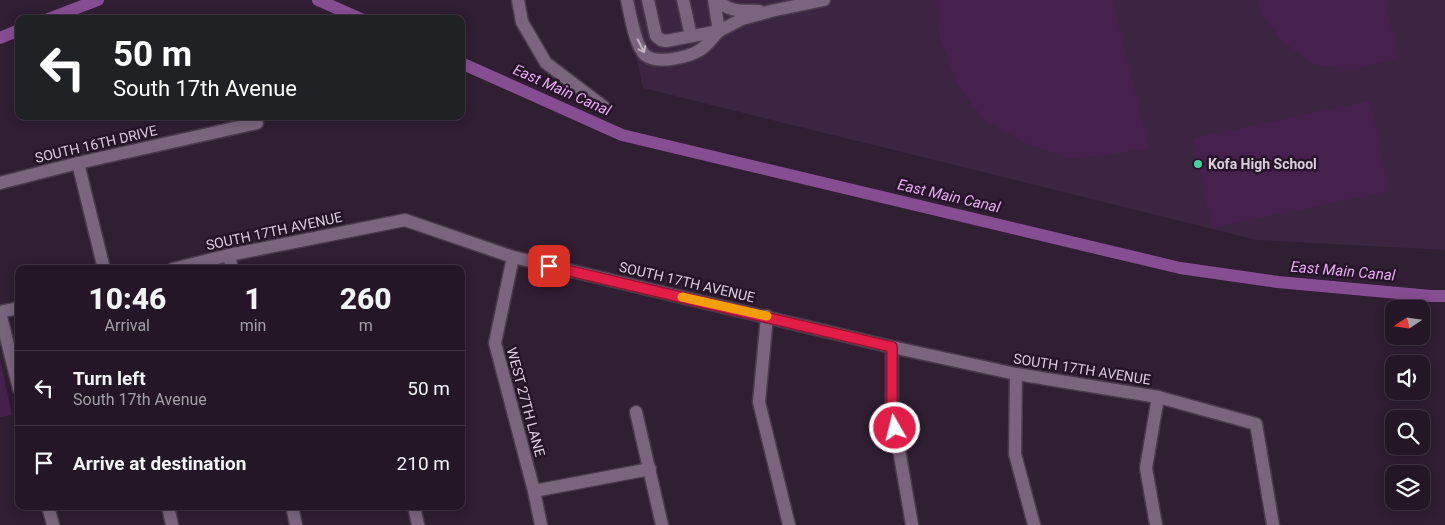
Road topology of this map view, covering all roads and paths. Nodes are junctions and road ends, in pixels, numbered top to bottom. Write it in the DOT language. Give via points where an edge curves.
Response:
graph roads {
  1 [pos="518,0"];
  2 [pos="627,0"];
  3 [pos="648,0"];
  4 [pos="683,0"];
  5 [pos="716,0"];
  6 [pos="824,0"];
  7 [pos="771,11"];
  8 [pos="719,31"];
  9 [pos="691,36"];
  10 [pos="604,107"];
  11 [pos="257,123"];
  12 [pos="78,163"];
  13 [pos="0,182"];
  14 [pos="229,255"];
  15 [pos="513,257"];
  16 [pos="103,265"];
  17 [pos="189,265"];
  18 [pos="231,265"];
  19 [pos="15,309"];
  20 [pos="0,313"];
  21 [pos="767,316"];
  22 [pos="892,347"];
  23 [pos="15,372"];
  24 [pos="1016,374"];
  25 [pos="1158,397"];
  26 [pos="636,412"];
  27 [pos="650,469"];
  28 [pos="534,491"];
  29 [pos="49,510"];
  30 [pos="169,510"];
  31 [pos="293,510"];
  32 [pos="415,510"];
  33 [pos="52,525"];
  34 [pos="172,525"];
  35 [pos="296,525"];
  36 [pos="418,525"];
  37 [pos="541,525"];
  38 [pos="662,525"];
  39 [pos="789,525"];
  40 [pos="912,525"];
  41 [pos="1034,525"];
  42 [pos="1156,525"];
  43 [pos="1273,525"];
  1 -- 10 [label="street" via="522,22 546,63"];
  2 -- 8 [label="street, one-way" via="639,44 645,55 655,59 670,60 690,55 706,46"];
  3 -- 9 [label="street" via="656,36 666,41"];
  4 -- 9 [label="street"];
  5 -- 7 [label="street" via="734,10"];
  5 -- 8 [label="street"];
  6 -- 7 [label="street"];
  7 -- 8 [label="street" via="742,19"];
  8 -- 9 [label="street"];
  11 -- 12 [label="street, SOUTH 16TH DRIVE"];
  12 -- 13 [label="street, SOUTH 16TH DRIVE"];
  12 -- 16 [label="street"];
  14 -- 15 [label="street, SOUTH 17TH AVENUE" via="405,220"];
  14 -- 17 [label="street, SOUTH 17TH AVENUE"];
  14 -- 18 [label="street"];
  15 -- 21 [label="street, SOUTH 17TH AVENUE"];
  15 -- 28 [label="street, WEST 27TH LANE" via="495,343"];
  19 -- 20 [label="street"];
  20 -- 23 [label="street"];
  21 -- 22 [label="street, SOUTH 17TH AVENUE"];
  21 -- 39 [label="street" via="759,402"];
  22 -- 24 [label="street, SOUTH 17TH AVENUE"];
  22 -- 40 [label="street" via="892,409"];
  24 -- 25 [label="street, SOUTH 17TH AVENUE"];
  24 -- 41 [label="street" via="1015,454"];
  25 -- 42 [label="street" via="1146,468"];
  25 -- 43 [label="street, SOUTH 17TH AVENUE" via="1256,424"];
  26 -- 27 [label="street"];
  27 -- 28 [label="street"];
  27 -- 38 [label="street"];
  28 -- 37 [label="street, WEST 27TH LANE"];
  29 -- 33 [label="street"];
  30 -- 34 [label="street"];
  31 -- 35 [label="street"];
  32 -- 36 [label="street"];
}
